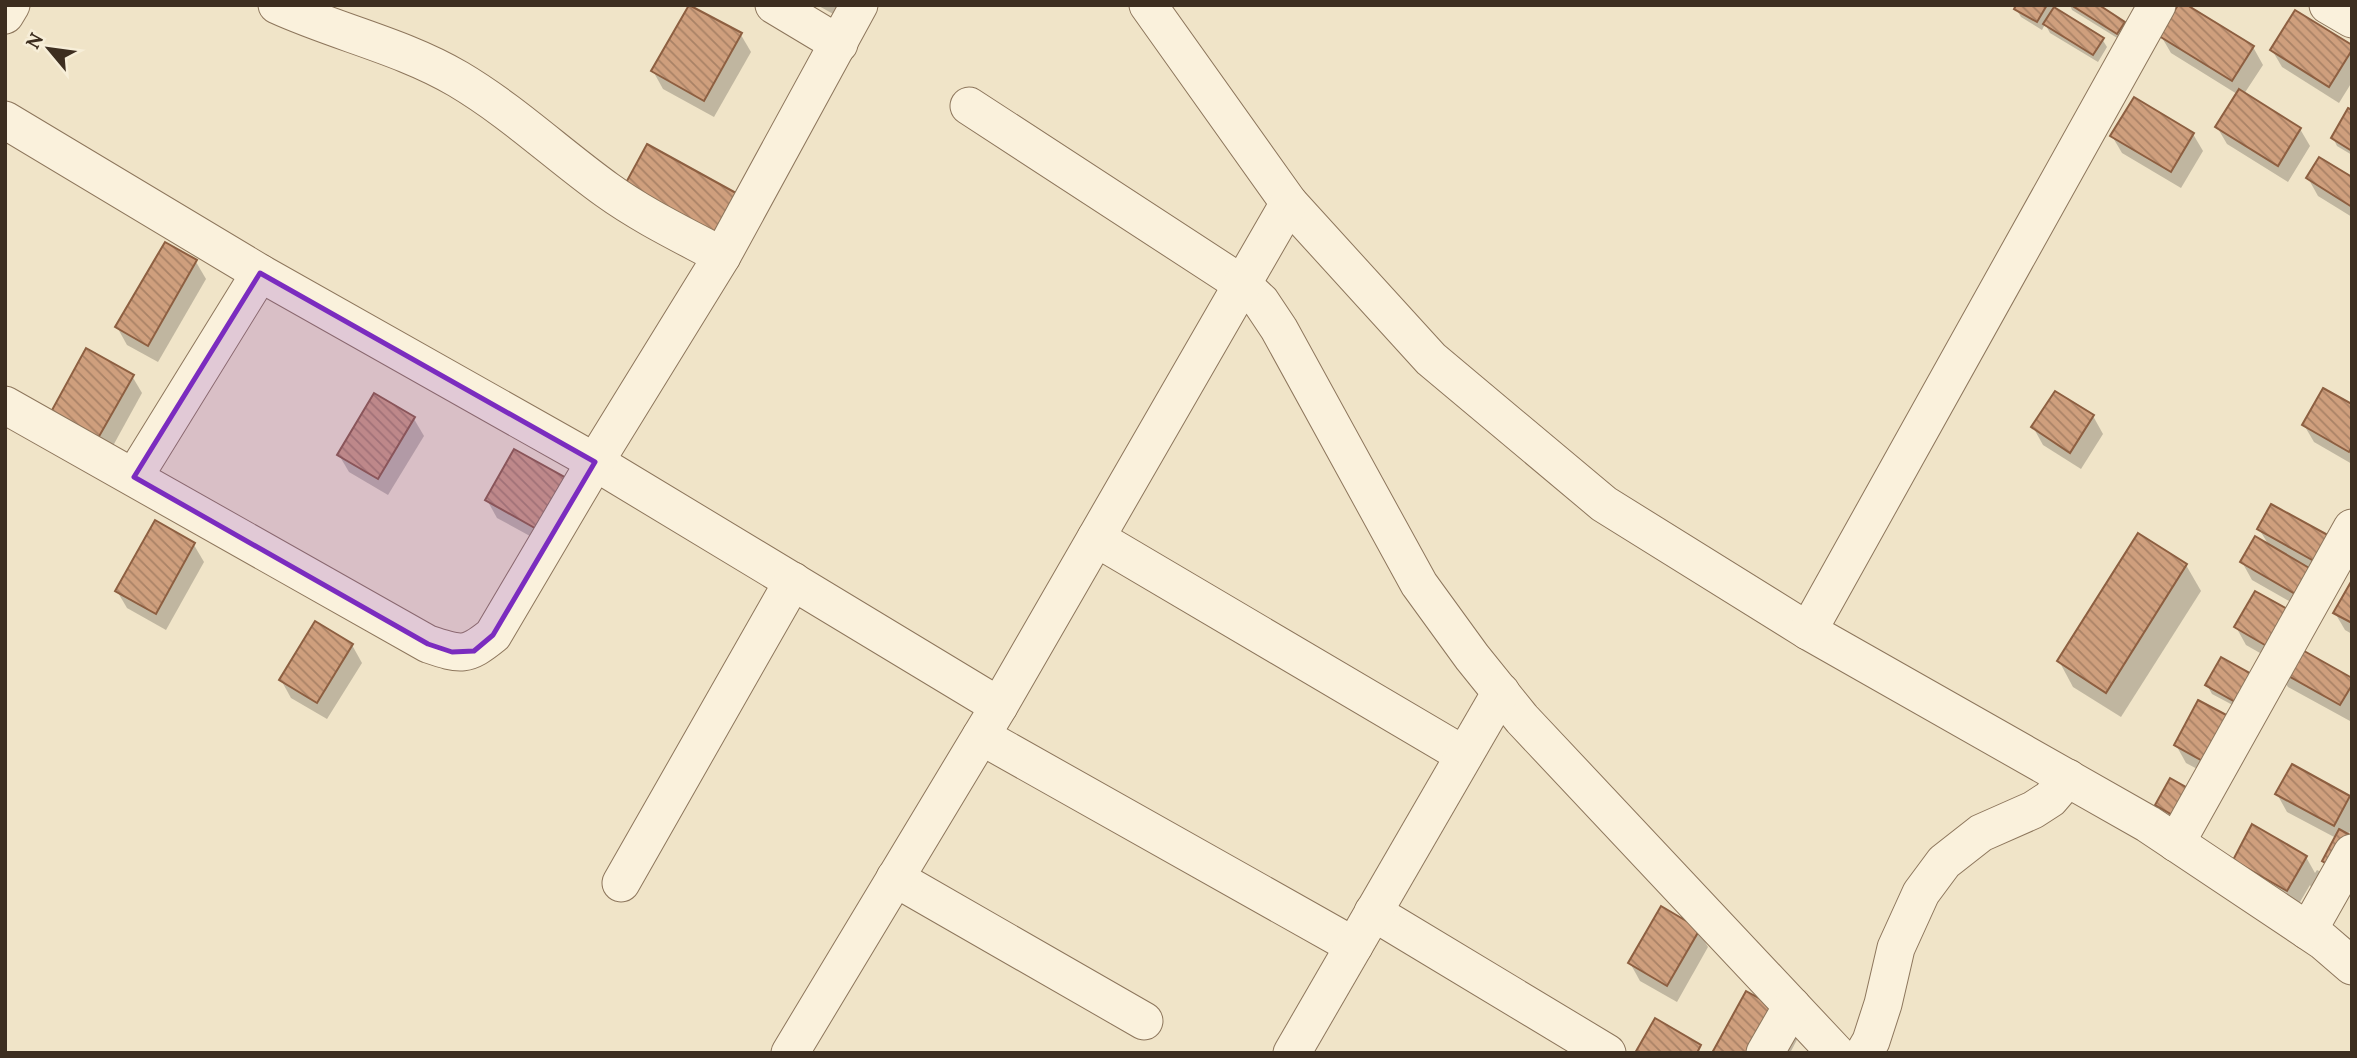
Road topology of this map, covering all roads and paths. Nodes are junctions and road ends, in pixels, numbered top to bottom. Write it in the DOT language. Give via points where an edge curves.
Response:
graph roads {
  1 [pos="11,5"];
  2 [pos="277,5"];
  3 [pos="774,5"];
  4 [pos="859,5"];
  5 [pos="1147,5"];
  6 [pos="2157,5"];
  7 [pos="2328,5"];
  8 [pos="5,15"];
  9 [pos="2352,19"];
  10 [pos="839,44"];
  11 [pos="969,106"];
  12 [pos="5,120"];
  13 [pos="1289,203"];
  14 [pos="722,256"];
  15 [pos="260,273"];
  16 [pos="1242,284"];
  17 [pos="5,405"];
  18 [pos="595,462"];
  19 [pos="134,477"];
  20 [pos="2352,528"];
  21 [pos="1096,538"];
  22 [pos="793,582"];
  23 [pos="1808,631"];
  24 [pos="1500,692"];
  25 [pos="990,721"];
  26 [pos="1464,755"];
  27 [pos="2068,778"];
  28 [pos="2176,842"];
  29 [pos="2352,853"];
  30 [pos="895,878"];
  31 [pos="621,883"];
  32 [pos="1373,912"];
  33 [pos="2308,931"];
  34 [pos="1354,946"];
  35 [pos="2352,965"];
  36 [pos="1792,1006"];
  37 [pos="1144,1021"];
  38 [pos="790,1053"];
  39 [pos="1292,1053"];
  40 [pos="1607,1053"];
  41 [pos="1765,1053"];
  42 [pos="1836,1053"];
  43 [pos="1864,1053"];
  1 -- 8 [label="street"];
  2 -- 14 [label="street" via="404,52 458,79 608,191"];
  3 -- 10 [label="street"];
  4 -- 10 [label="street"];
  5 -- 13 [label="street"];
  6 -- 23 [label="street"];
  7 -- 9 [label="street"];
  10 -- 14 [label="street"];
  11 -- 16 [label="street"];
  12 -- 15 [label="street"];
  13 -- 16 [label="street"];
  13 -- 23 [label="street" via="1431,359 1604,504"];
  14 -- 18 [label="street"];
  15 -- 18 [label="street"];
  15 -- 19 [label="street"];
  16 -- 21 [label="street"];
  16 -- 24 [label="street" via="1279,329 1419,584"];
  17 -- 19 [label="street"];
  18 -- 19 [label="street" via="493,635 474,651 452,652 428,644"];
  18 -- 22 [label="street"];
  20 -- 28 [label="street"];
  21 -- 25 [label="street"];
  21 -- 26 [label="street"];
  22 -- 25 [label="street"];
  22 -- 31 [label="street"];
  23 -- 27 [label="street"];
  24 -- 26 [label="street"];
  24 -- 36 [label="street"];
  25 -- 30 [label="street"];
  25 -- 34 [label="street"];
  26 -- 32 [label="street"];
  27 -- 28 [label="street"];
  27 -- 43 [label="street" via="2033,810 1981,833 1944,862 1921,893 1896,948 1883,1004"];
  28 -- 33 [label="street"];
  29 -- 33 [label="street"];
  30 -- 37 [label="street"];
  30 -- 38 [label="street"];
  32 -- 34 [label="street"];
  32 -- 40 [label="street"];
  33 -- 35 [label="street"];
  34 -- 39 [label="street"];
  36 -- 41 [label="street"];
  36 -- 42 [label="street"];
}
